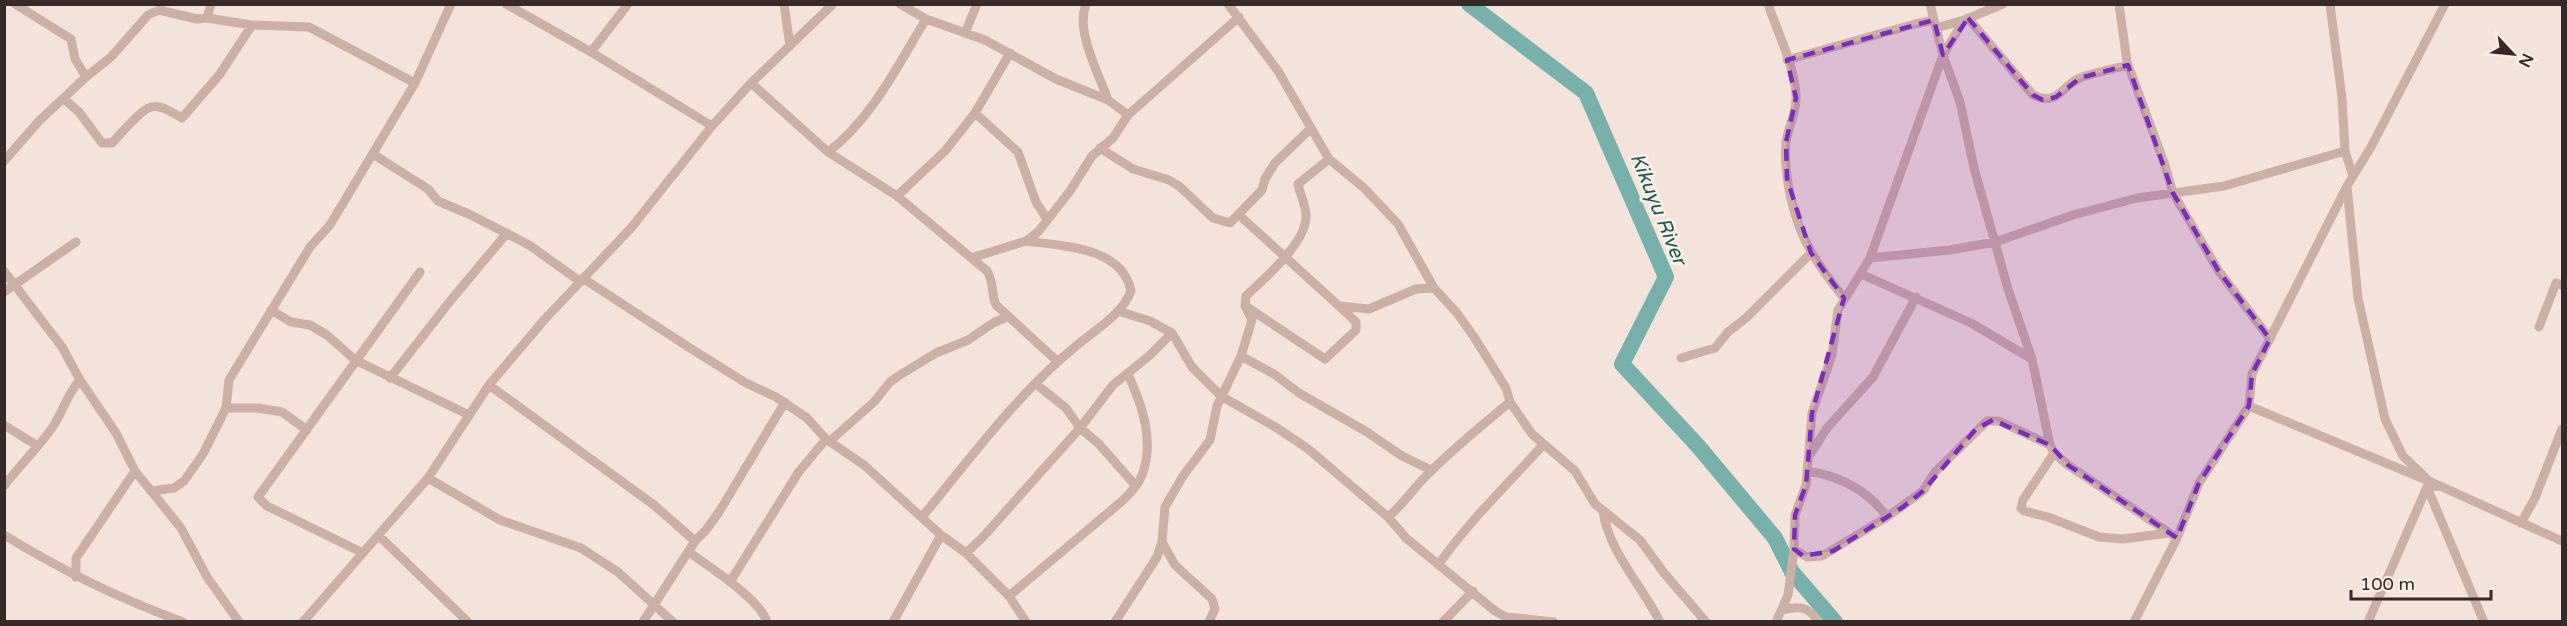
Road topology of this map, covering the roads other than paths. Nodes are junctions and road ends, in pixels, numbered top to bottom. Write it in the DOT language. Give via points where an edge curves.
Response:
graph roads {
  1 [pos="15,4"];
  2 [pos="211,4"];
  3 [pos="451,4"];
  4 [pos="506,4"];
  5 [pos="628,4"];
  6 [pos="784,4"];
  7 [pos="833,4"];
  8 [pos="900,4"];
  9 [pos="977,4"];
  10 [pos="1086,4"];
  11 [pos="1228,4"];
  12 [pos="1768,4"];
  13 [pos="1930,4"];
  14 [pos="2003,4"];
  15 [pos="2119,4"];
  16 [pos="2330,4"];
  17 [pos="2445,4"];
  18 [pos="1239,17"];
  19 [pos="207,18"];
  20 [pos="1966,19"];
  21 [pos="926,20"];
  22 [pos="1935,24"];
  23 [pos="252,25"];
  24 [pos="965,33"];
  25 [pos="790,46"];
  26 [pos="591,52"];
  27 [pos="1010,53"];
  28 [pos="1943,55"];
  29 [pos="1787,60"];
  30 [pos="2128,64"];
  31 [pos="86,77"];
  32 [pos="415,83"];
  33 [pos="751,83"];
  34 [pos="64,99"];
  35 [pos="1108,100"];
  36 [pos="975,113"];
  37 [pos="1128,115"];
  38 [pos="712,126"];
  39 [pos="1310,129"];
  40 [pos="1100,148"];
  41 [pos="2345,151"];
  42 [pos="828,152"];
  43 [pos="373,154"];
  44 [pos="1329,159"];
  45 [pos="4,161"];
  46 [pos="2353,176"];
  47 [pos="2347,186"];
  48 [pos="2172,193"];
  49 [pos="897,196"];
  50 [pos="1239,215"];
  51 [pos="1047,219"];
  52 [pos="507,233"];
  53 [pos="1026,241"];
  54 [pos="76,242"];
  55 [pos="1995,242"];
  56 [pos="1811,253"];
  57 [pos="1286,257"];
  58 [pos="971,258"];
  59 [pos="1870,258"];
  60 [pos="4,271"];
  61 [pos="420,272"];
  62 [pos="1861,274"];
  63 [pos="583,280"];
  64 [pos="15,284"];
  65 [pos="2562,285"];
  66 [pos="1434,288"];
  67 [pos="4,292"];
  68 [pos="1916,297"];
  69 [pos="1844,298"];
  70 [pos="1245,306"];
  71 [pos="1339,306"];
  72 [pos="271,310"];
  73 [pos="1118,311"];
  74 [pos="1007,317"];
  75 [pos="2539,327"];
  76 [pos="1172,333"];
  77 [pos="2270,339"];
  78 [pos="1241,356"];
  79 [pos="1681,358"];
  80 [pos="2032,359"];
  81 [pos="355,360"];
  82 [pos="1057,361"];
  83 [pos="1128,374"];
  84 [pos="390,378"];
  85 [pos="80,380"];
  86 [pos="1036,384"];
  87 [pos="489,385"];
  88 [pos="1221,396"];
  89 [pos="784,402"];
  90 [pos="1510,402"];
  91 [pos="2249,406"];
  92 [pos="226,408"];
  93 [pos="469,415"];
  94 [pos="4,425"];
  95 [pos="1080,428"];
  96 [pos="2562,429"];
  97 [pos="307,430"];
  98 [pos="827,440"];
  99 [pos="1544,445"];
  100 [pos="36,446"];
  101 [pos="2052,449"];
  102 [pos="1809,455"];
  103 [pos="1431,470"];
  104 [pos="135,471"];
  105 [pos="1807,471"];
  106 [pos="428,478"];
  107 [pos="2428,484"];
  108 [pos="4,486"];
  109 [pos="1136,486"];
  110 [pos="151,491"];
  111 [pos="1603,511"];
  112 [pos="922,517"];
  113 [pos="1388,517"];
  114 [pos="1887,517"];
  115 [pos="2521,523"];
  116 [pos="2168,533"];
  117 [pos="4,535"];
  118 [pos="940,535"];
  119 [pos="379,536"];
  120 [pos="2177,538"];
  121 [pos="695,541"];
  122 [pos="2562,541"];
  123 [pos="1162,542"];
  124 [pos="1794,549"];
  125 [pos="688,552"];
  126 [pos="363,553"];
  127 [pos="966,553"];
  128 [pos="1439,564"];
  129 [pos="76,577"];
  130 [pos="729,582"];
  131 [pos="1473,591"];
  132 [pos="1009,596"];
  133 [pos="655,606"];
  134 [pos="1783,610"];
  135 [pos="183,621"];
  136 [pos="239,621"];
  137 [pos="303,621"];
  138 [pos="468,621"];
  139 [pos="643,621"];
  140 [pos="674,621"];
  141 [pos="767,621"];
  142 [pos="893,621"];
  143 [pos="1026,621"];
  144 [pos="1114,621"];
  145 [pos="1209,621"];
  146 [pos="1443,621"];
  147 [pos="1554,621"];
  148 [pos="1660,621"];
  149 [pos="1706,621"];
  150 [pos="1776,621"];
  151 [pos="1818,621"];
  152 [pos="2134,621"];
  153 [pos="2368,621"];
  154 [pos="2484,621"];
  1 -- 31 [label="street" via="71,39 75,59"];
  2 -- 19 [label="street"];
  3 -- 32 [label="street"];
  4 -- 26 [label="street"];
  5 -- 26 [label="street"];
  6 -- 25 [label="street"];
  7 -- 25 [label="street"];
  8 -- 21 [label="street"];
  9 -- 24 [label="street"];
  10 -- 35 [label="street" via="1085,38"];
  11 -- 18 [label="street"];
  12 -- 29 [label="street"];
  13 -- 22 [label="street"];
  14 -- 20 [label="street"];
  15 -- 30 [label="street"];
  16 -- 41 [label="street"];
  17 -- 46 [label="street"];
  18 -- 37 [label="street"];
  18 -- 39 [label="street" via="1278,72"];
  19 -- 23 [label="street"];
  19 -- 31 [label="street" via="159,10 148,15 111,57"];
  20 -- 22 [label="street"];
  20 -- 28 [label="street"];
  20 -- 30 [label="street" via="2033,95 2043,100 2056,97 2080,78"];
  21 -- 24 [label="street"];
  21 -- 42 [label="street" via="870,108"];
  22 -- 28 [label="street"];
  22 -- 29 [label="street" via="1915,24"];
  23 -- 32 [label="street" via="309,27"];
  23 -- 34 [label="street" via="220,74 182,118 152,106 112,143 102,143"];
  24 -- 27 [label="street"];
  25 -- 33 [label="street"];
  26 -- 38 [label="street"];
  27 -- 35 [label="street" via="1056,79"];
  27 -- 36 [label="street"];
  28 -- 55 [label="street" via="1960,102"];
  28 -- 59 [label="street"];
  29 -- 56 [label="street" via="1796,98 1786,142 1787,179"];
  30 -- 48 [label="street"];
  31 -- 34 [label="street"];
  32 -- 43 [label="street"];
  33 -- 38 [label="street"];
  33 -- 42 [label="street"];
  34 -- 45 [label="street"];
  35 -- 37 [label="street"];
  36 -- 49 [label="street" via="945,150"];
  36 -- 51 [label="street" via="1018,152 1036,202"];
  37 -- 40 [label="street" via="1113,138"];
  38 -- 63 [label="street" via="631,228"];
  39 -- 44 [label="street"];
  39 -- 50 [label="street" via="1275,163 1262,190"];
  40 -- 50 [label="street" via="1132,169 1179,186 1213,218 1230,222"];
  40 -- 51 [label="street"];
  41 -- 46 [label="street"];
  41 -- 48 [label="street" via="2224,186"];
  42 -- 49 [label="street"];
  43 -- 52 [label="street" via="428,189 438,201"];
  43 -- 72 [label="street"];
  44 -- 57 [label="street" via="1298,184 1306,216"];
  44 -- 66 [label="street" via="1398,224"];
  46 -- 47 [label="street"];
  47 -- 77 [label="street"];
  47 -- 107 [label="street" via="2358,298 2385,419 2403,456"];
  48 -- 55 [label="street" via="2073,215"];
  48 -- 77 [label="street" via="2218,270"];
  49 -- 58 [label="street"];
  50 -- 57 [label="street"];
  51 -- 53 [label="street"];
  52 -- 63 [label="street"];
  52 -- 84 [label="street"];
  53 -- 58 [label="street"];
  53 -- 73 [label="street" via="1100,254 1124,275 1131,291"];
  54 -- 64 [label="street"];
  55 -- 59 [label="street"];
  55 -- 80 [label="street"];
  56 -- 69 [label="street"];
  56 -- 79 [label="street" via="1715,348"];
  57 -- 70 [label="street" via="1246,296"];
  57 -- 71 [label="street"];
  58 -- 74 [label="street" via="990,275 996,306"];
  59 -- 62 [label="street"];
  60 -- 64 [label="street"];
  61 -- 81 [label="street"];
  62 -- 68 [label="street"];
  62 -- 69 [label="street"];
  63 -- 87 [label="street" via="543,320"];
  63 -- 89 [label="street" via="740,379"];
  64 -- 67 [label="street"];
  64 -- 85 [label="street" via="62,346"];
  65 -- 75 [label="street" via="2556,283"];
  66 -- 71 [label="street" via="1416,289 1370,309"];
  66 -- 90 [label="street" via="1474,337 1506,388"];
  68 -- 80 [label="street"];
  68 -- 102 [label="street" via="1873,377 1827,428"];
  69 -- 102 [label="street" via="1836,318 1832,355 1812,413"];
  70 -- 71 [label="street" via="1325,359 1356,330 1356,322"];
  70 -- 78 [label="street" via="1252,320"];
  72 -- 81 [label="street" via="327,335"];
  72 -- 92 [label="street" via="229,380"];
  73 -- 76 [label="street"];
  73 -- 82 [label="street"];
  74 -- 82 [label="street"];
  74 -- 98 [label="street" via="900,375"];
  76 -- 83 [label="street"];
  76 -- 88 [label="street" via="1192,367"];
  77 -- 91 [label="street" via="2252,374"];
  78 -- 88 [label="street"];
  78 -- 103 [label="street"];
  80 -- 101 [label="street"];
  81 -- 84 [label="street"];
  81 -- 97 [label="street"];
  82 -- 86 [label="street"];
  83 -- 95 [label="street" via="1113,385"];
  83 -- 109 [label="street" via="1148,439 1142,475"];
  84 -- 93 [label="street"];
  85 -- 100 [label="street" via="69,392 50,431"];
  85 -- 104 [label="street" via="116,433"];
  86 -- 95 [label="street" via="1066,408"];
  86 -- 112 [label="street"];
  87 -- 93 [label="street"];
  87 -- 121 [label="street" via="654,505"];
  88 -- 113 [label="street" via="1307,448"];
  88 -- 123 [label="street" via="1210,440 1165,507"];
  89 -- 98 [label="street" via="807,418"];
  89 -- 121 [label="street" via="723,504"];
  90 -- 99 [label="street"];
  90 -- 103 [label="street"];
  91 -- 107 [label="street"];
  91 -- 120 [label="street" via="2199,483"];
  92 -- 97 [label="street" via="282,412"];
  92 -- 110 [label="street" via="203,454 184,481 174,488"];
  93 -- 106 [label="street"];
  94 -- 100 [label="street"];
  95 -- 109 [label="street"];
  95 -- 127 [label="street"];
  96 -- 115 [label="street"];
  97 -- 126 [label="street" via="258,497 267,506"];
  98 -- 112 [label="street" via="864,465"];
  98 -- 130 [label="street" via="798,473"];
  99 -- 111 [label="street" via="1575,471"];
  99 -- 128 [label="street" via="1459,535"];
  100 -- 108 [label="street"];
  101 -- 114 [label="street" via="1999,421 1987,421 1935,472 1923,491"];
  101 -- 116 [label="street" via="2068,465"];
  101 -- 116 [label="street" via="2023,500 2024,511 2099,537 2123,539"];
  102 -- 105 [label="street"];
  103 -- 113 [label="street"];
  104 -- 110 [label="street"];
  104 -- 129 [label="street" via="76,558"];
  105 -- 114 [label="street" via="1831,475 1867,494"];
  105 -- 124 [label="street" via="1795,515"];
  106 -- 119 [label="street"];
  106 -- 133 [label="street" via="500,520 581,548 618,572"];
  107 -- 115 [label="street"];
  107 -- 153 [label="street"];
  107 -- 154 [label="street"];
  109 -- 132 [label="street"];
  110 -- 136 [label="street" via="181,528 207,577"];
  111 -- 148 [label="street" via="1612,541"];
  111 -- 149 [label="street" via="1640,540"];
  112 -- 118 [label="street"];
  113 -- 128 [label="street" via="1406,538"];
  114 -- 124 [label="street" via="1822,556 1807,557"];
  115 -- 122 [label="street"];
  116 -- 120 [label="street"];
  117 -- 129 [label="street"];
  118 -- 127 [label="street"];
  118 -- 142 [label="street"];
  119 -- 126 [label="street"];
  119 -- 138 [label="street"];
  120 -- 152 [label="street"];
  121 -- 125 [label="street"];
  123 -- 144 [label="street"];
  123 -- 145 [label="street" via="1175,566 1212,599 1215,609"];
  124 -- 134 [label="street"];
  125 -- 130 [label="street"];
  125 -- 133 [label="street"];
  126 -- 137 [label="street"];
  127 -- 132 [label="street"];
  128 -- 131 [label="street"];
  129 -- 135 [label="street" via="131,603"];
  130 -- 141 [label="street" via="756,605"];
  131 -- 146 [label="street"];
  131 -- 147 [label="street" via="1506,618"];
  132 -- 143 [label="street"];
  133 -- 139 [label="street"];
  133 -- 140 [label="street"];
  134 -- 150 [label="street"];
  134 -- 151 [label="street" via="1805,608"];
}
